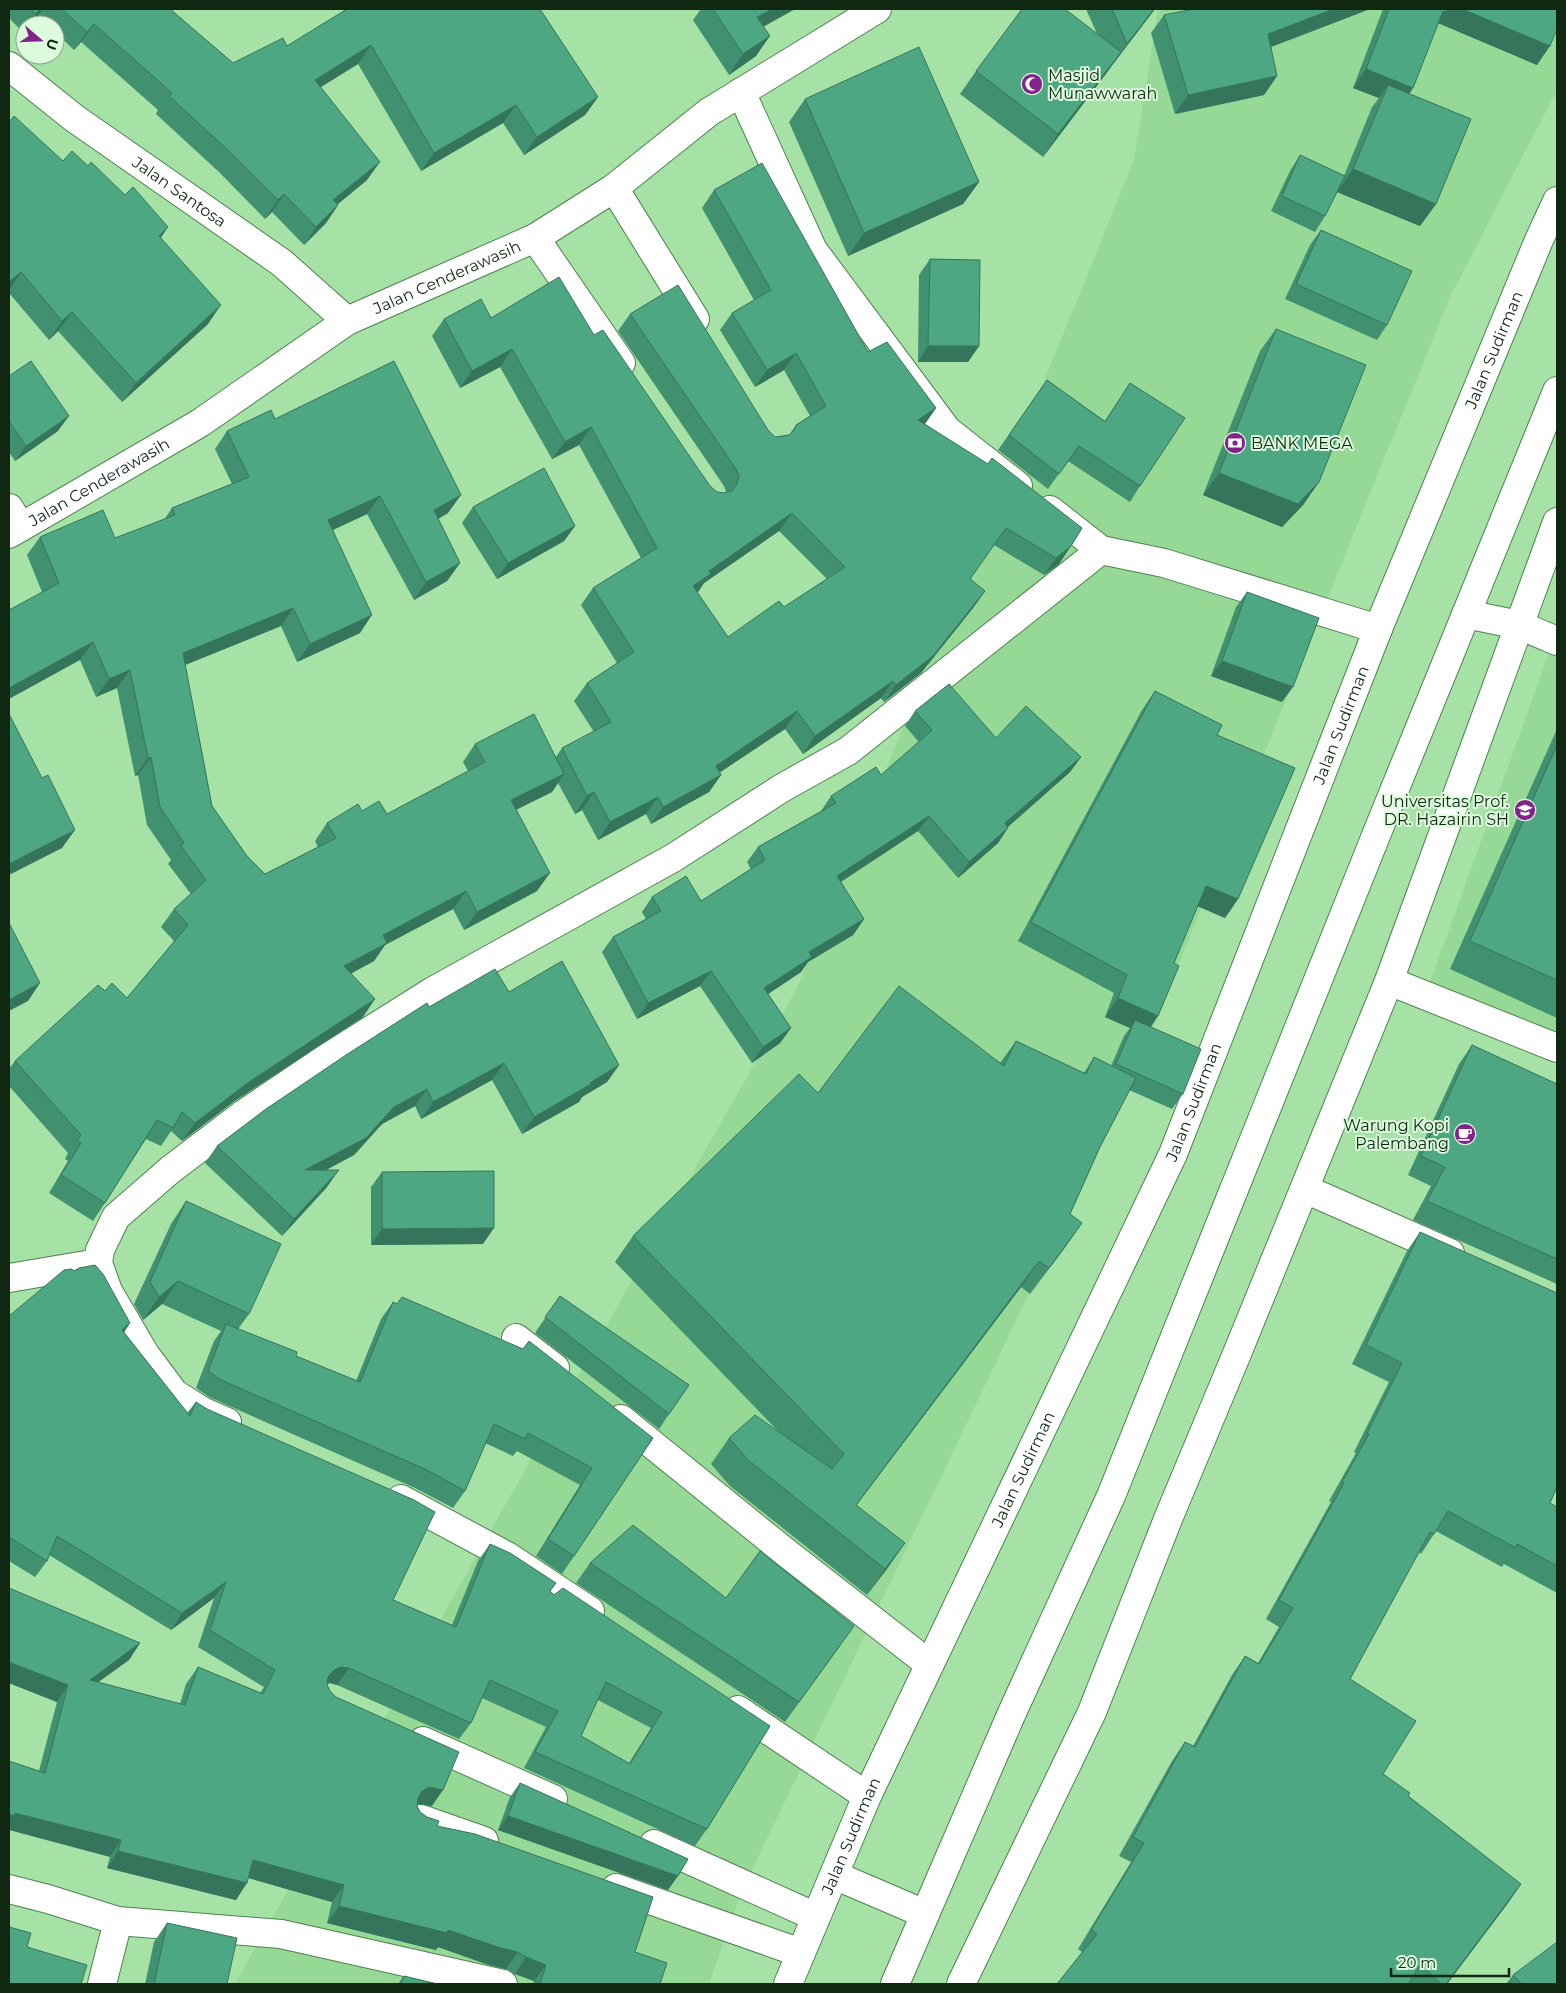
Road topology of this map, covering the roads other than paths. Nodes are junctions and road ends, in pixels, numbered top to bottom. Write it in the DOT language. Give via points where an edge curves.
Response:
graph roads {
  1 [pos="877,9"];
  2 [pos="9,66"];
  3 [pos="741,92"];
  4 [pos="614,188"];
  5 [pos="1557,201"];
  6 [pos="535,238"];
  7 [pos="347,321"];
  8 [pos="707,339"];
  9 [pos="634,382"];
  10 [pos="1557,391"];
  11 [pos="1557,522"];
  12 [pos="13,523"];
  13 [pos="1101,550"];
  14 [pos="1466,614"];
  15 [pos="1519,625"];
  16 [pos="1378,629"];
  17 [pos="1557,640"];
  18 [pos="1389,980"];
  19 [pos="1557,1048"];
  20 [pos="1305,1189"];
  21 [pos="98,1263"];
  22 [pos="1476,1265"];
  23 [pos="9,1278"];
  24 [pos="516,1338"];
  25 [pos="575,1384"];
  26 [pos="605,1406"];
  27 [pos="247,1431"];
  28 [pos="382,1490"];
  29 [pos="613,1627"];
  30 [pos="929,1664"];
  31 [pos="720,1698"];
  32 [pos="403,1731"];
  33 [pos="867,1796"];
  34 [pos="573,1808"];
  35 [pos="421,1819"];
  36 [pos="627,1832"];
  37 [pos="504,1848"];
  38 [pos="834,1875"];
  39 [pos="597,1881"];
  40 [pos="9,1889"];
  41 [pos="925,1914"];
  42 [pos="816,1918"];
  43 [pos="118,1921"];
  44 [pos="801,1953"];
  45 [pos="102,1984"];
  46 [pos="503,1984"];
  47 [pos="788,1984"];
  48 [pos="894,1984"];
  49 [pos="961,1984"];
  1 -- 3 [label="street, Jalan Cenderawasih"];
  2 -- 7 [label="street, Jalan Santosa" via="74,118 282,263"];
  3 -- 4 [label="street, Jalan Cenderawasih" via="708,112"];
  3 -- 13 [label="street" via="812,250 947,430"];
  4 -- 6 [label="street, Jalan Cenderawasih"];
  4 -- 8 [label="street"];
  5 -- 16 [label="street, Jalan Sudirman"];
  6 -- 7 [label="street, Jalan Cenderawasih"];
  6 -- 9 [label="street"];
  7 -- 12 [label="street, Jalan Cenderawasih" via="200,423"];
  10 -- 14 [label="street"];
  11 -- 15 [label="street"];
  13 -- 16 [label="street" via="1164,563"];
  13 -- 21 [label="street" via="848,752 782,788 674,858 433,991 245,1113 170,1170 116,1217 100,1250"];
  14 -- 15 [label="street"];
  14 -- 41 [label="street" via="1111,1496 1010,1715"];
  15 -- 17 [label="street"];
  15 -- 18 [label="street"];
  16 -- 30 [label="street, Jalan Sudirman" via="1174,1154"];
  18 -- 19 [label="street"];
  18 -- 20 [label="street"];
  20 -- 22 [label="street"];
  20 -- 49 [label="street" via="1092,1712"];
  21 -- 23 [label="street"];
  21 -- 27 [label="street" via="108,1291 145,1354 174,1393 202,1411"];
  24 -- 25 [label="street"];
  26 -- 30 [label="street"];
  28 -- 29 [label="street" via="506,1556"];
  30 -- 33 [label="street, Jalan Sudirman"];
  31 -- 33 [label="street"];
  32 -- 34 [label="street"];
  33 -- 38 [label="street, Jalan Sudirman"];
  35 -- 37 [label="street"];
  36 -- 42 [label="street"];
  38 -- 41 [label="street"];
  38 -- 42 [label="street, Jalan Sudirman"];
  39 -- 44 [label="street"];
  40 -- 43 [label="street"];
  41 -- 48 [label="street"];
  42 -- 44 [label="street, Jalan Sudirman"];
  43 -- 45 [label="street"];
  43 -- 46 [label="street" via="281,1934"];
  44 -- 47 [label="street, Jalan Sudirman"];
}
